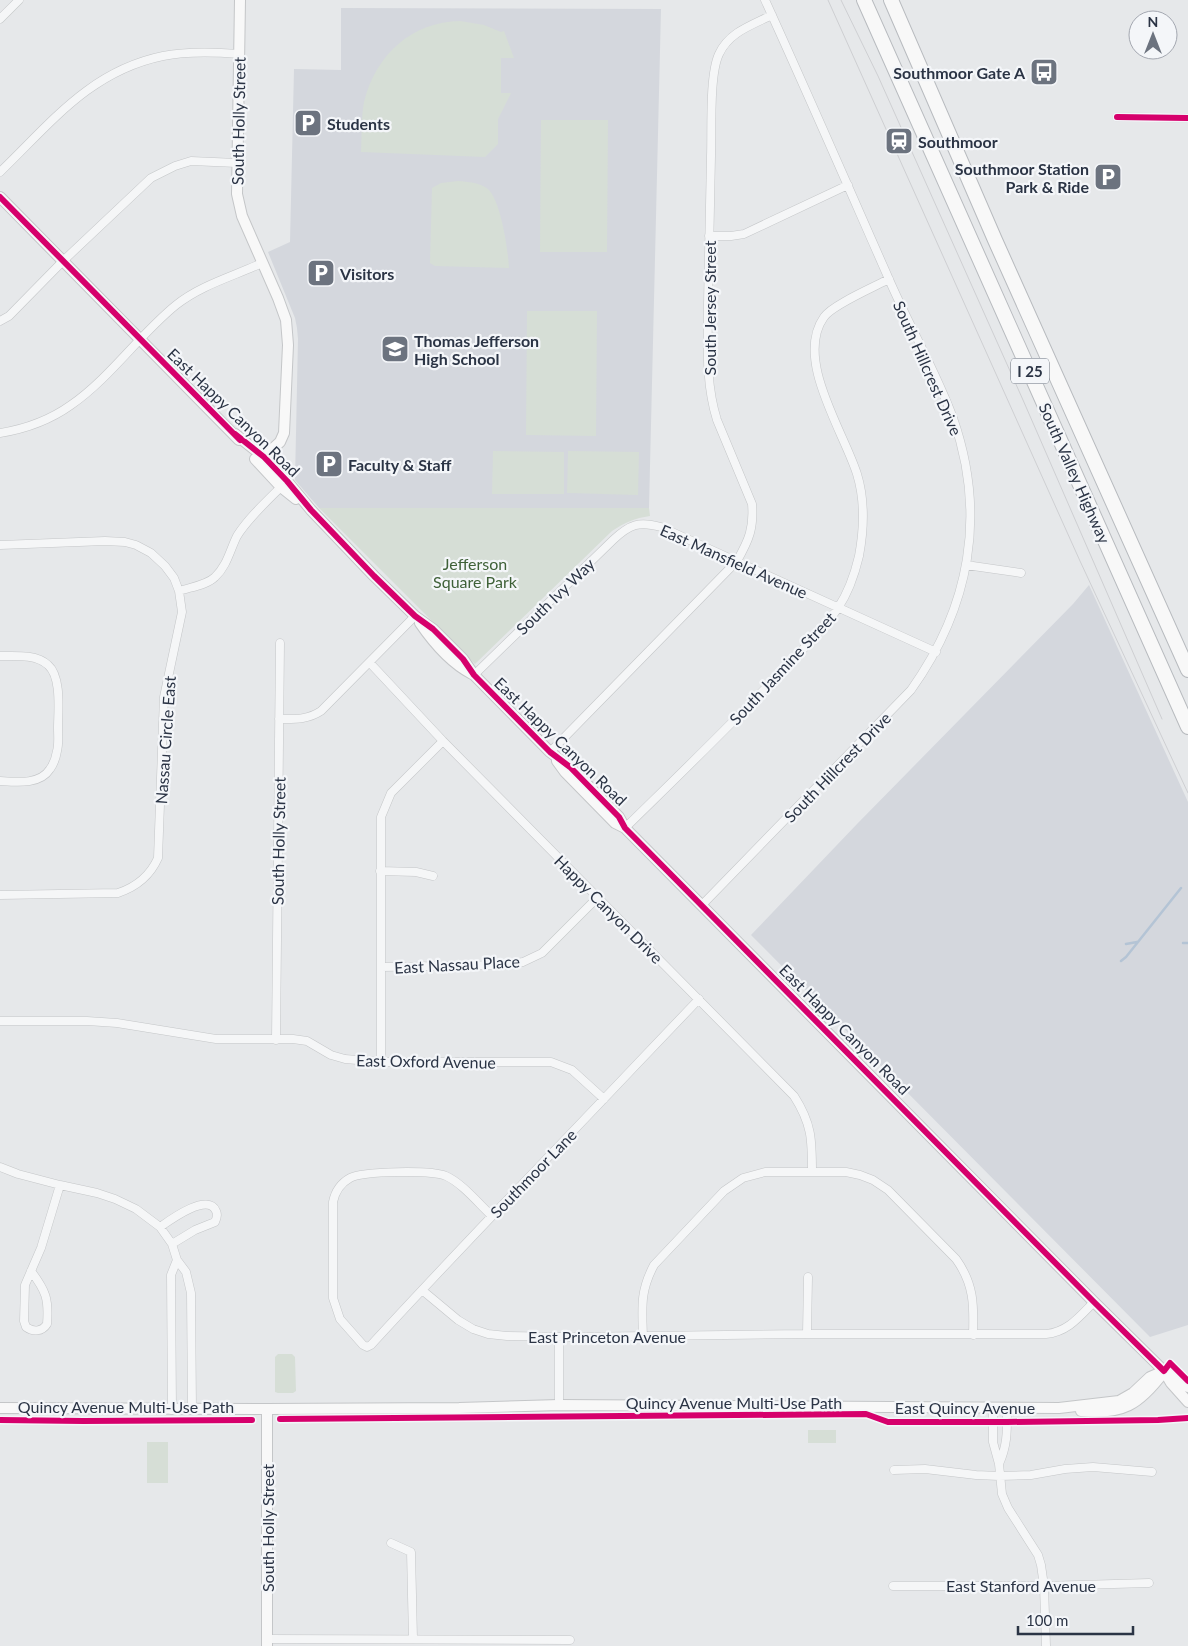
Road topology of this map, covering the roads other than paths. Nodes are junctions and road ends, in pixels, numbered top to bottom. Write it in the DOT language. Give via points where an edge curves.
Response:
graph roads {
  1 [pos="19,0"];
  2 [pos="240,0"];
  3 [pos="766,0"];
  4 [pos="863,0"];
  5 [pos="894,4"];
  6 [pos="772,15"];
  7 [pos="0,19"];
  8 [pos="239,54"];
  9 [pos="1117,117"];
  10 [pos="1188,118"];
  11 [pos="237,163"];
  12 [pos="0,172"];
  13 [pos="848,185"];
  14 [pos="0,197"];
  15 [pos="709,236"];
  16 [pos="63,261"];
  17 [pos="262,263"];
  18 [pos="889,280"];
  19 [pos="0,321"];
  20 [pos="140,338"];
  21 [pos="0,433"];
  22 [pos="261,460"];
  23 [pos="284,484"];
  24 [pos="639,524"];
  25 [pos="0,545"];
  26 [pos="737,561"];
  27 [pos="966,565"];
  28 [pos="1020,574"];
  29 [pos="179,591"];
  30 [pos="838,608"];
  31 [pos="415,616"];
  32 [pos="280,643"];
  33 [pos="936,652"];
  34 [pos="0,656"];
  35 [pos="370,663"];
  36 [pos="1188,670"];
  37 [pos="474,675"];
  38 [pos="279,718"];
  39 [pos="1188,727"];
  40 [pos="443,741"];
  41 [pos="550,752"];
  42 [pos="0,781"];
  43 [pos="625,828"];
  44 [pos="380,871"];
  45 [pos="433,876"];
  46 [pos="0,895"];
  47 [pos="598,898"];
  48 [pos="702,905"];
  49 [pos="380,967"];
  50 [pos="699,1000"];
  51 [pos="0,1021"];
  52 [pos="276,1040"];
  53 [pos="381,1062"];
  54 [pos="604,1099"];
  55 [pos="0,1167"];
  56 [pos="812,1172"];
  57 [pos="60,1185"];
  58 [pos="492,1216"];
  59 [pos="160,1227"];
  60 [pos="172,1244"];
  61 [pos="177,1260"];
  62 [pos="32,1271"];
  63 [pos="808,1277"];
  64 [pos="422,1290"];
  65 [pos="1094,1302"];
  66 [pos="807,1334"];
  67 [pos="973,1335"];
  68 [pos="643,1336"];
  69 [pos="559,1337"];
  70 [pos="1164,1371"];
  71 [pos="1188,1387"];
  72 [pos="1188,1402"];
  73 [pos="559,1405"];
  74 [pos="993,1407"];
  75 [pos="1007,1407"];
  76 [pos="0,1408"];
  77 [pos="172,1410"];
  78 [pos="192,1410"];
  79 [pos="267,1410"];
  80 [pos="999,1464"];
  81 [pos="894,1470"];
  82 [pos="1152,1472"];
  83 [pos="999,1476"];
  84 [pos="391,1543"];
  85 [pos="1149,1584"];
  86 [pos="892,1586"];
  87 [pos="1044,1586"];
  88 [pos="413,1639"];
  89 [pos="570,1640"];
  90 [pos="267,1643"];
  91 [pos="1046,1646"];
  1 -- 7 [label="street"];
  2 -- 8 [label="street, South Holly Street"];
  3 -- 6 [label="street, South Hillcrest Drive"];
  4 -- 39 [label="highway, South Valley Highway / I 25"];
  5 -- 36 [label="highway, South Valley Highway / I 25" via="995,240"];
  6 -- 13 [label="street, South Hillcrest Drive"];
  6 -- 15 [label="street, South Jersey Street" via="732,36 718,56 714,83"];
  8 -- 11 [label="street, South Holly Street"];
  8 -- 12 [label="street" via="209,52 164,56 127,66 80,94"];
  9 -- 10 [label="street"];
  11 -- 16 [label="street" via="192,161 151,178"];
  11 -- 17 [label="street, South Holly Street" via="239,204"];
  13 -- 15 [label="street" via="744,234"];
  13 -- 18 [label="street, South Hillcrest Drive"];
  14 -- 16 [label="street, East Happy Canyon Road"];
  15 -- 26 [label="street, South Jersey Street" via="708,362 712,407 752,504 751,534"];
  16 -- 19 [label="street" via="9,316"];
  16 -- 20 [label="street, East Happy Canyon Road"];
  17 -- 20 [label="street" via="191,295"];
  17 -- 22 [label="street, South Holly Street" via="282,309 288,345 285,429 280,442"];
  18 -- 27 [label="street, South Hillcrest Drive" via="942,392 959,438 970,494"];
  18 -- 30 [label="street, South Jasmine Street" via="834,308 824,316 818,328 815,364 818,381 850,454 862,496 859,557"];
  20 -- 21 [label="street" via="98,383 70,406 31,426"];
  20 -- 22 [label="street, East Happy Canyon Road"];
  22 -- 23 [label="street, East Happy Canyon Road"];
  23 -- 29 [label="street" via="242,529 224,567 214,578"];
  23 -- 31 [label="street, East Happy Canyon Road"];
  24 -- 26 [label="street, East Mansfield Avenue" via="661,527"];
  24 -- 37 [label="street, South Ivy Way" via="624,530 613,540"];
  25 -- 29 [label="street, Nassau Circle East" via="125,542 151,553 174,578"];
  26 -- 30 [label="street, East Mansfield Avenue"];
  26 -- 41 [label="street, South Jersey Street"];
  27 -- 28 [label="street"];
  27 -- 33 [label="street, South Hillcrest Drive" via="961,592"];
  29 -- 46 [label="street, Nassau Circle East" via="182,612 164,697 158,858 155,865 140,882 118,893"];
  30 -- 33 [label="street, East Mansfield Avenue"];
  30 -- 43 [label="street, South Jasmine Street" via="755,700"];
  31 -- 35 [label="street"];
  31 -- 37 [label="street, East Happy Canyon Road" via="428,635 461,668"];
  32 -- 38 [label="street, South Holly Street"];
  33 -- 48 [label="street, South Hillcrest Drive" via="898,705"];
  34 -- 42 [label="street" via="27,656 49,665 58,691 58,751 50,770 41,777 24,782"];
  35 -- 38 [label="street" via="316,714 302,719"];
  35 -- 40 [label="street, Happy Canyon Drive"];
  37 -- 41 [label="street, East Happy Canyon Road"];
  38 -- 52 [label="street, South Holly Street"];
  40 -- 44 [label="street" via="391,793 381,817"];
  40 -- 47 [label="street, Happy Canyon Drive"];
  41 -- 43 [label="street, East Happy Canyon Road" via="564,772 615,823"];
  43 -- 48 [label="street, East Happy Canyon Road"];
  44 -- 45 [label="street"];
  44 -- 49 [label="street"];
  47 -- 49 [label="street, East Nassau Place" via="548,949 523,962"];
  47 -- 50 [label="street, Happy Canyon Drive"];
  48 -- 65 [label="street, East Happy Canyon Road"];
  49 -- 53 [label="street"];
  50 -- 54 [label="street, Southmoor Lane"];
  50 -- 56 [label="street, Happy Canyon Drive" via="801,1106 811,1134"];
  51 -- 52 [label="street, East Oxford Avenue" via="117,1023 216,1039"];
  52 -- 53 [label="street, East Oxford Avenue" via="307,1041 339,1058"];
  53 -- 54 [label="street, East Oxford Avenue" via="551,1062 572,1070"];
  54 -- 58 [label="street, Southmoor Lane"];
  55 -- 57 [label="street"];
  56 -- 67 [label="street" via="852,1173 873,1180 888,1190 963,1269 973,1297"];
  56 -- 68 [label="street" via="750,1176 724,1192 654,1264 643,1291"];
  57 -- 59 [label="street" via="115,1199"];
  57 -- 62 [label="street"];
  58 -- 64 [label="street, Southmoor Lane"];
  58 -- 64 [label="street, Southmoor Lane" via="457,1183 437,1174 363,1173 345,1181 333,1202 333,1298 340,1319 363,1345 371,1346"];
  59 -- 60 [label="street"];
  59 -- 60 [label="street" via="192,1208 207,1205 215,1208 218,1216 215,1222"];
  60 -- 61 [label="street"];
  61 -- 77 [label="street" via="171,1275"];
  61 -- 78 [label="street" via="186,1272 191,1292"];
  62 -- 62 [label="street" via="25,1285 24,1321 26,1327 35,1331 47,1324 47,1301 43,1286"];
  63 -- 66 [label="street"];
  64 -- 69 [label="street, East Princeton Avenue" via="458,1320 488,1334"];
  65 -- 67 [label="street, East Princeton Avenue" via="1071,1324 1052,1334"];
  65 -- 70 [label="street, East Happy Canyon Road"];
  66 -- 67 [label="street, East Princeton Avenue"];
  66 -- 68 [label="street, East Princeton Avenue"];
  68 -- 69 [label="street, East Princeton Avenue"];
  69 -- 73 [label="street"];
  70 -- 71 [label="street, East Happy Canyon Road"];
  70 -- 72 [label="street, East Happy Canyon Road"];
  70 -- 75 [label="street, East Quincy Avenue" via="1132,1393 1103,1404 1059,1408"];
  73 -- 74 [label="street, East Quincy Avenue"];
  73 -- 79 [label="street, East Quincy Avenue"];
  74 -- 75 [label="street, East Quincy Avenue"];
  74 -- 80 [label="street" via="993,1442"];
  75 -- 80 [label="street" via="1007,1442"];
  76 -- 77 [label="street, East Quincy Avenue"];
  77 -- 78 [label="street, East Quincy Avenue"];
  78 -- 79 [label="street, East Quincy Avenue"];
  79 -- 90 [label="street, South Holly Street"];
  80 -- 83 [label="street"];
  81 -- 83 [label="street" via="924,1469"];
  82 -- 83 [label="street" via="1079,1467 1031,1475"];
  83 -- 87 [label="street" via="1008,1508 1038,1555"];
  84 -- 88 [label="street" via="412,1552"];
  85 -- 87 [label="street, East Stanford Avenue"];
  86 -- 87 [label="street, East Stanford Avenue"];
  87 -- 91 [label="street"];
  88 -- 89 [label="street"];
  88 -- 90 [label="street"];
}
